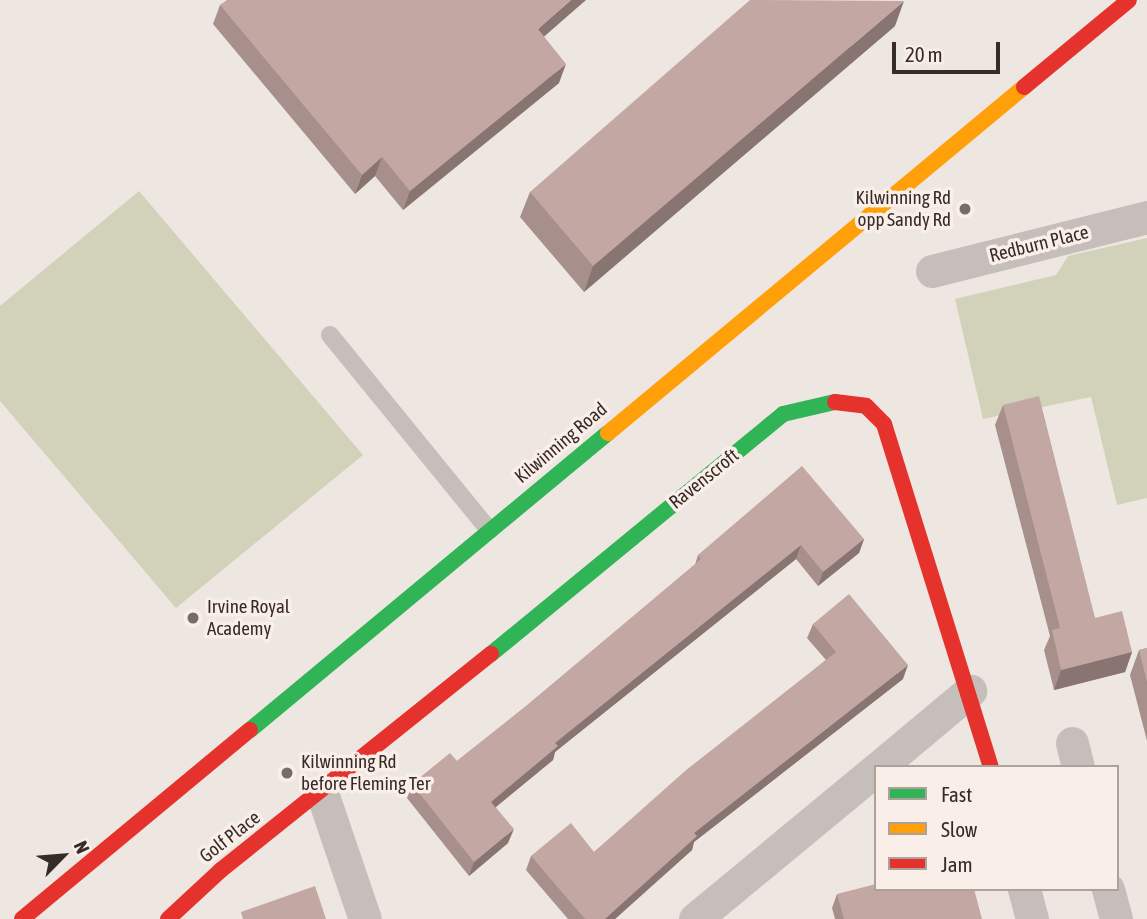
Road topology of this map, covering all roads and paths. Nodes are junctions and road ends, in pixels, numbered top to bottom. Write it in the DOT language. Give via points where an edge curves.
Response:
graph roads {
  1 [pos="1129,0"];
  2 [pos="1147,217"];
  3 [pos="932,271"];
  4 [pos="330,335"];
  5 [pos="489,530"];
  6 [pos="970,691"];
  7 [pos="881,765"];
  8 [pos="989,765"];
  9 [pos="874,770"];
  10 [pos="322,793"];
  11 [pos="1025,891"];
  12 [pos="1109,891"];
  13 [pos="22,919"];
  14 [pos="168,919"];
  15 [pos="365,919"];
  16 [pos="695,919"];
  17 [pos="1032,919"];
  18 [pos="1116,919"];
  1 -- 5 [label="main road, Kilwinning Road"];
  2 -- 3 [label="street, Redburn Place"];
  4 -- 5 [label="lane"];
  5 -- 13 [label="main road, Kilwinning Road"];
  6 -- 7 [label="street"];
  6 -- 8 [label="main road, Ravenscroft"];
  6 -- 10 [label="main road, Ravenscroft" via="884,424 866,406 842,401 814,403 783,414"];
  9 -- 16 [label="street"];
  10 -- 14 [label="main road, Golf Place" via="220,870"];
  10 -- 15 [label="street"];
  11 -- 17 [label="street"];
  12 -- 18 [label="street"];
}
